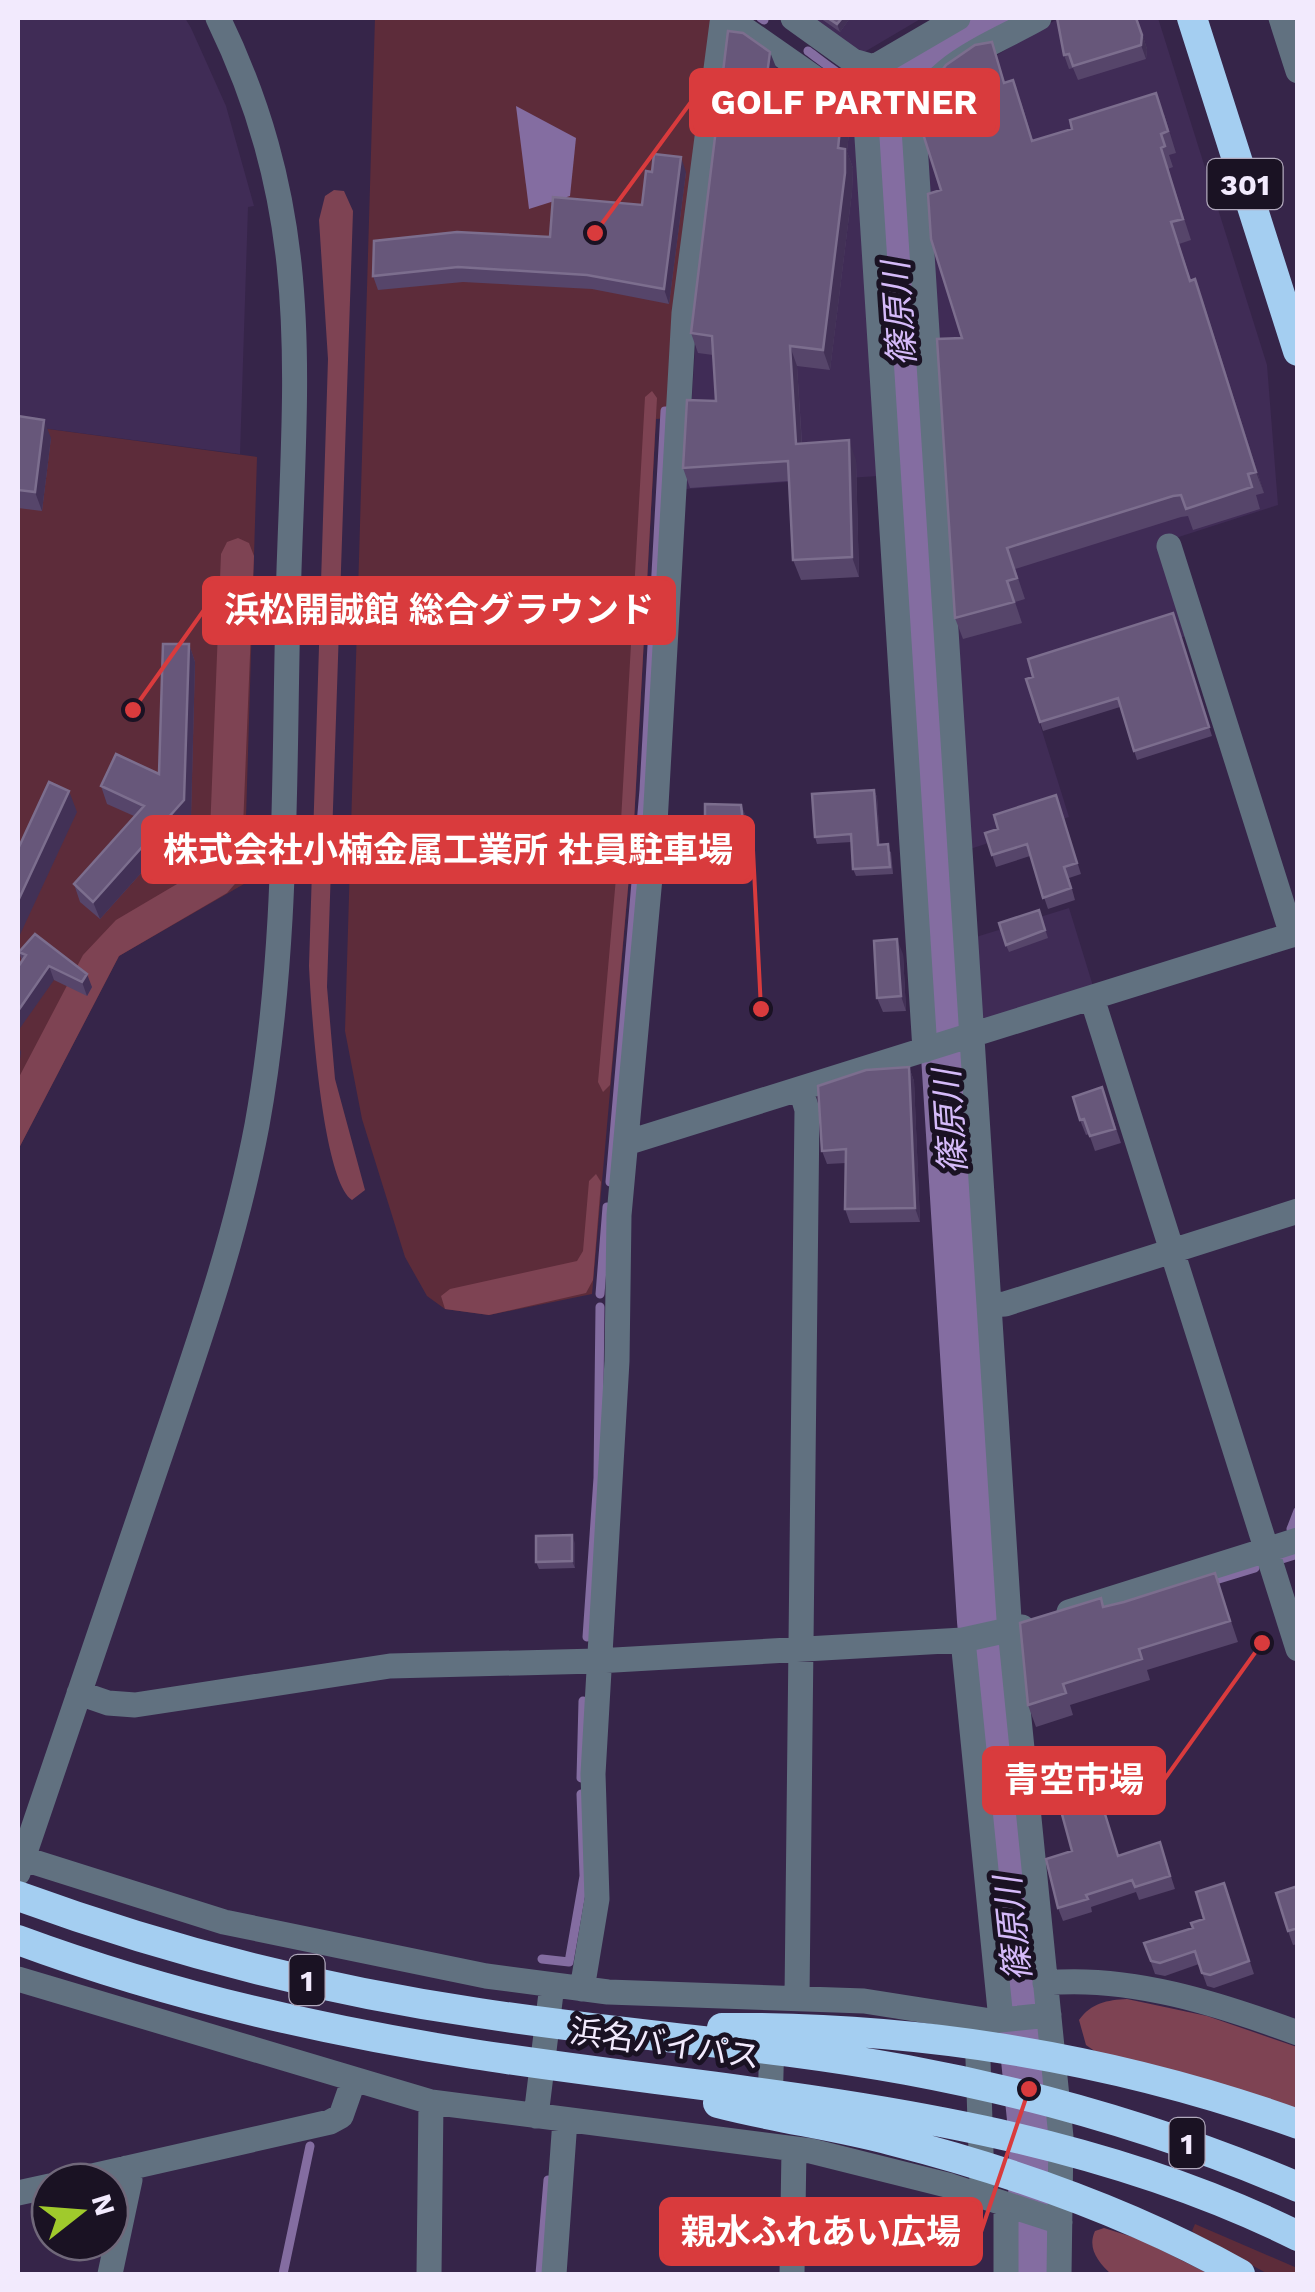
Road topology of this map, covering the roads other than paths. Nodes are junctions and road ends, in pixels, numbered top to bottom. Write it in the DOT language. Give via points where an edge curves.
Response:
graph roads {
  1 [pos="218,18"];
  2 [pos="958,18"];
  3 [pos="1039,18"];
  4 [pos="1192,18"];
  5 [pos="1280,18"];
  6 [pos="795,19"];
  7 [pos="775,51"];
  8 [pos="1298,71"];
  9 [pos="890,105"];
  10 [pos="1298,351"];
  11 [pos="1169,546"];
  12 [pos="1294,934"];
  13 [pos="1092,998"];
  14 [pos="966,1038"];
  15 [pos="928,1050"];
  16 [pos="801,1090"];
  17 [pos="626,1143"];
  18 [pos="1298,1211"];
  19 [pos="1172,1251"];
  20 [pos="989,1304"];
  21 [pos="1290,1542"];
  22 [pos="1004,1632"];
  23 [pos="966,1639"];
  24 [pos="801,1649"];
  25 [pos="1298,1649"];
  26 [pos="598,1661"];
  27 [pos="79,1693"];
  28 [pos="19,1863"];
  29 [pos="18,1896"];
  30 [pos="18,1940"];
  31 [pos="18,1980"];
  32 [pos="1045,1983"];
  33 [pos="552,1985"];
  34 [pos="582,1989"];
  35 [pos="785,1998"];
  36 [pos="1042,2016"];
  37 [pos="995,2019"];
  38 [pos="604,2029"];
  39 [pos="1298,2033"];
  40 [pos="599,2070"];
  41 [pos="354,2079"];
  42 [pos="431,2102"];
  43 [pos="536,2116"];
  44 [pos="565,2120"];
  45 [pos="1298,2124"];
  46 [pos="782,2148"];
  47 [pos="130,2167"];
  48 [pos="1298,2187"];
  49 [pos="1002,2202"];
  50 [pos="1062,2213"];
  51 [pos="1298,2236"];
  52 [pos="1063,2273"];
  53 [pos="429,2274"];
  54 [pos="554,2274"];
  55 [pos="792,2274"];
  56 [pos="1006,2274"];
  57 [pos="1240,2274"];
  1 -- 27 [label="street" via="267,138 287,225 296,314 273,1004 257,1124 220,1280"];
  2 -- 6 [label="street" via="874,67 853,61"];
  3 -- 9 [label="street"];
  4 -- 10 [label="highway, 301"];
  5 -- 8 [label="street"];
  6 -- 7 [label="street"];
  7 -- 9 [label="street" via="838,96"];
  7 -- 17 [label="street" via="740,26 722,23 686,294 654,824"];
  9 -- 14 [label="street" via="914,128"];
  9 -- 15 [label="street"];
  11 -- 12 [label="street"];
  12 -- 13 [label="street"];
  13 -- 14 [label="street"];
  13 -- 19 [label="street"];
  14 -- 15 [label="street"];
  14 -- 20 [label="street"];
  15 -- 16 [label="street"];
  16 -- 17 [label="street"];
  16 -- 24 [label="street" via="807,1110"];
  17 -- 26 [label="street"];
  18 -- 19 [label="street"];
  19 -- 20 [label="street"];
  19 -- 21 [label="street"];
  20 -- 22 [label="street"];
  21 -- 22 [label="street"];
  21 -- 25 [label="street"];
  22 -- 23 [label="street"];
  22 -- 32 [label="street"];
  23 -- 24 [label="street"];
  23 -- 37 [label="street"];
  24 -- 26 [label="street"];
  24 -- 35 [label="street"];
  26 -- 27 [label="street" via="390,1666 136,1706"];
  26 -- 34 [label="street" via="597,1899"];
  27 -- 28 [label="street"];
  28 -- 33 [label="street" via="310,1943"];
  29 -- 38 [label="highway, 浜名バイパス / 1" via="302,1980 480,2014"];
  30 -- 40 [label="highway, 浜名バイパス / 1" via="294,2020"];
  31 -- 41 [label="street"];
  32 -- 36 [label="street"];
  32 -- 39 [label="street" via="1078,1980 1165,1994"];
  33 -- 34 [label="street"];
  33 -- 43 [label="street"];
  34 -- 35 [label="street"];
  35 -- 37 [label="street"];
  35 -- 46 [label="street"];
  36 -- 37 [label="street"];
  36 -- 50 [label="street" via="1060,2137"];
  37 -- 49 [label="street"];
  38 -- 45 [label="highway" via="874,2033 1070,2062"];
  38 -- 48 [label="highway, 浜名バイパス / 1" via="904,2069 1072,2108 1206,2149"];
  40 -- 50 [label="highway" via="744,2110 888,2139"];
  40 -- 51 [label="highway, 浜名バイパス / 1" via="896,2112 1076,2154 1206,2196"];
  41 -- 42 [label="street"];
  41 -- 47 [label="street" via="341,2116 330,2122"];
  42 -- 43 [label="street"];
  42 -- 53 [label="street"];
  43 -- 44 [label="street"];
  44 -- 46 [label="street"];
  44 -- 54 [label="street"];
  46 -- 49 [label="street"];
  46 -- 55 [label="street"];
  49 -- 50 [label="street"];
  49 -- 56 [label="street"];
  50 -- 52 [label="street"];
  50 -- 57 [label="highway"];
}
